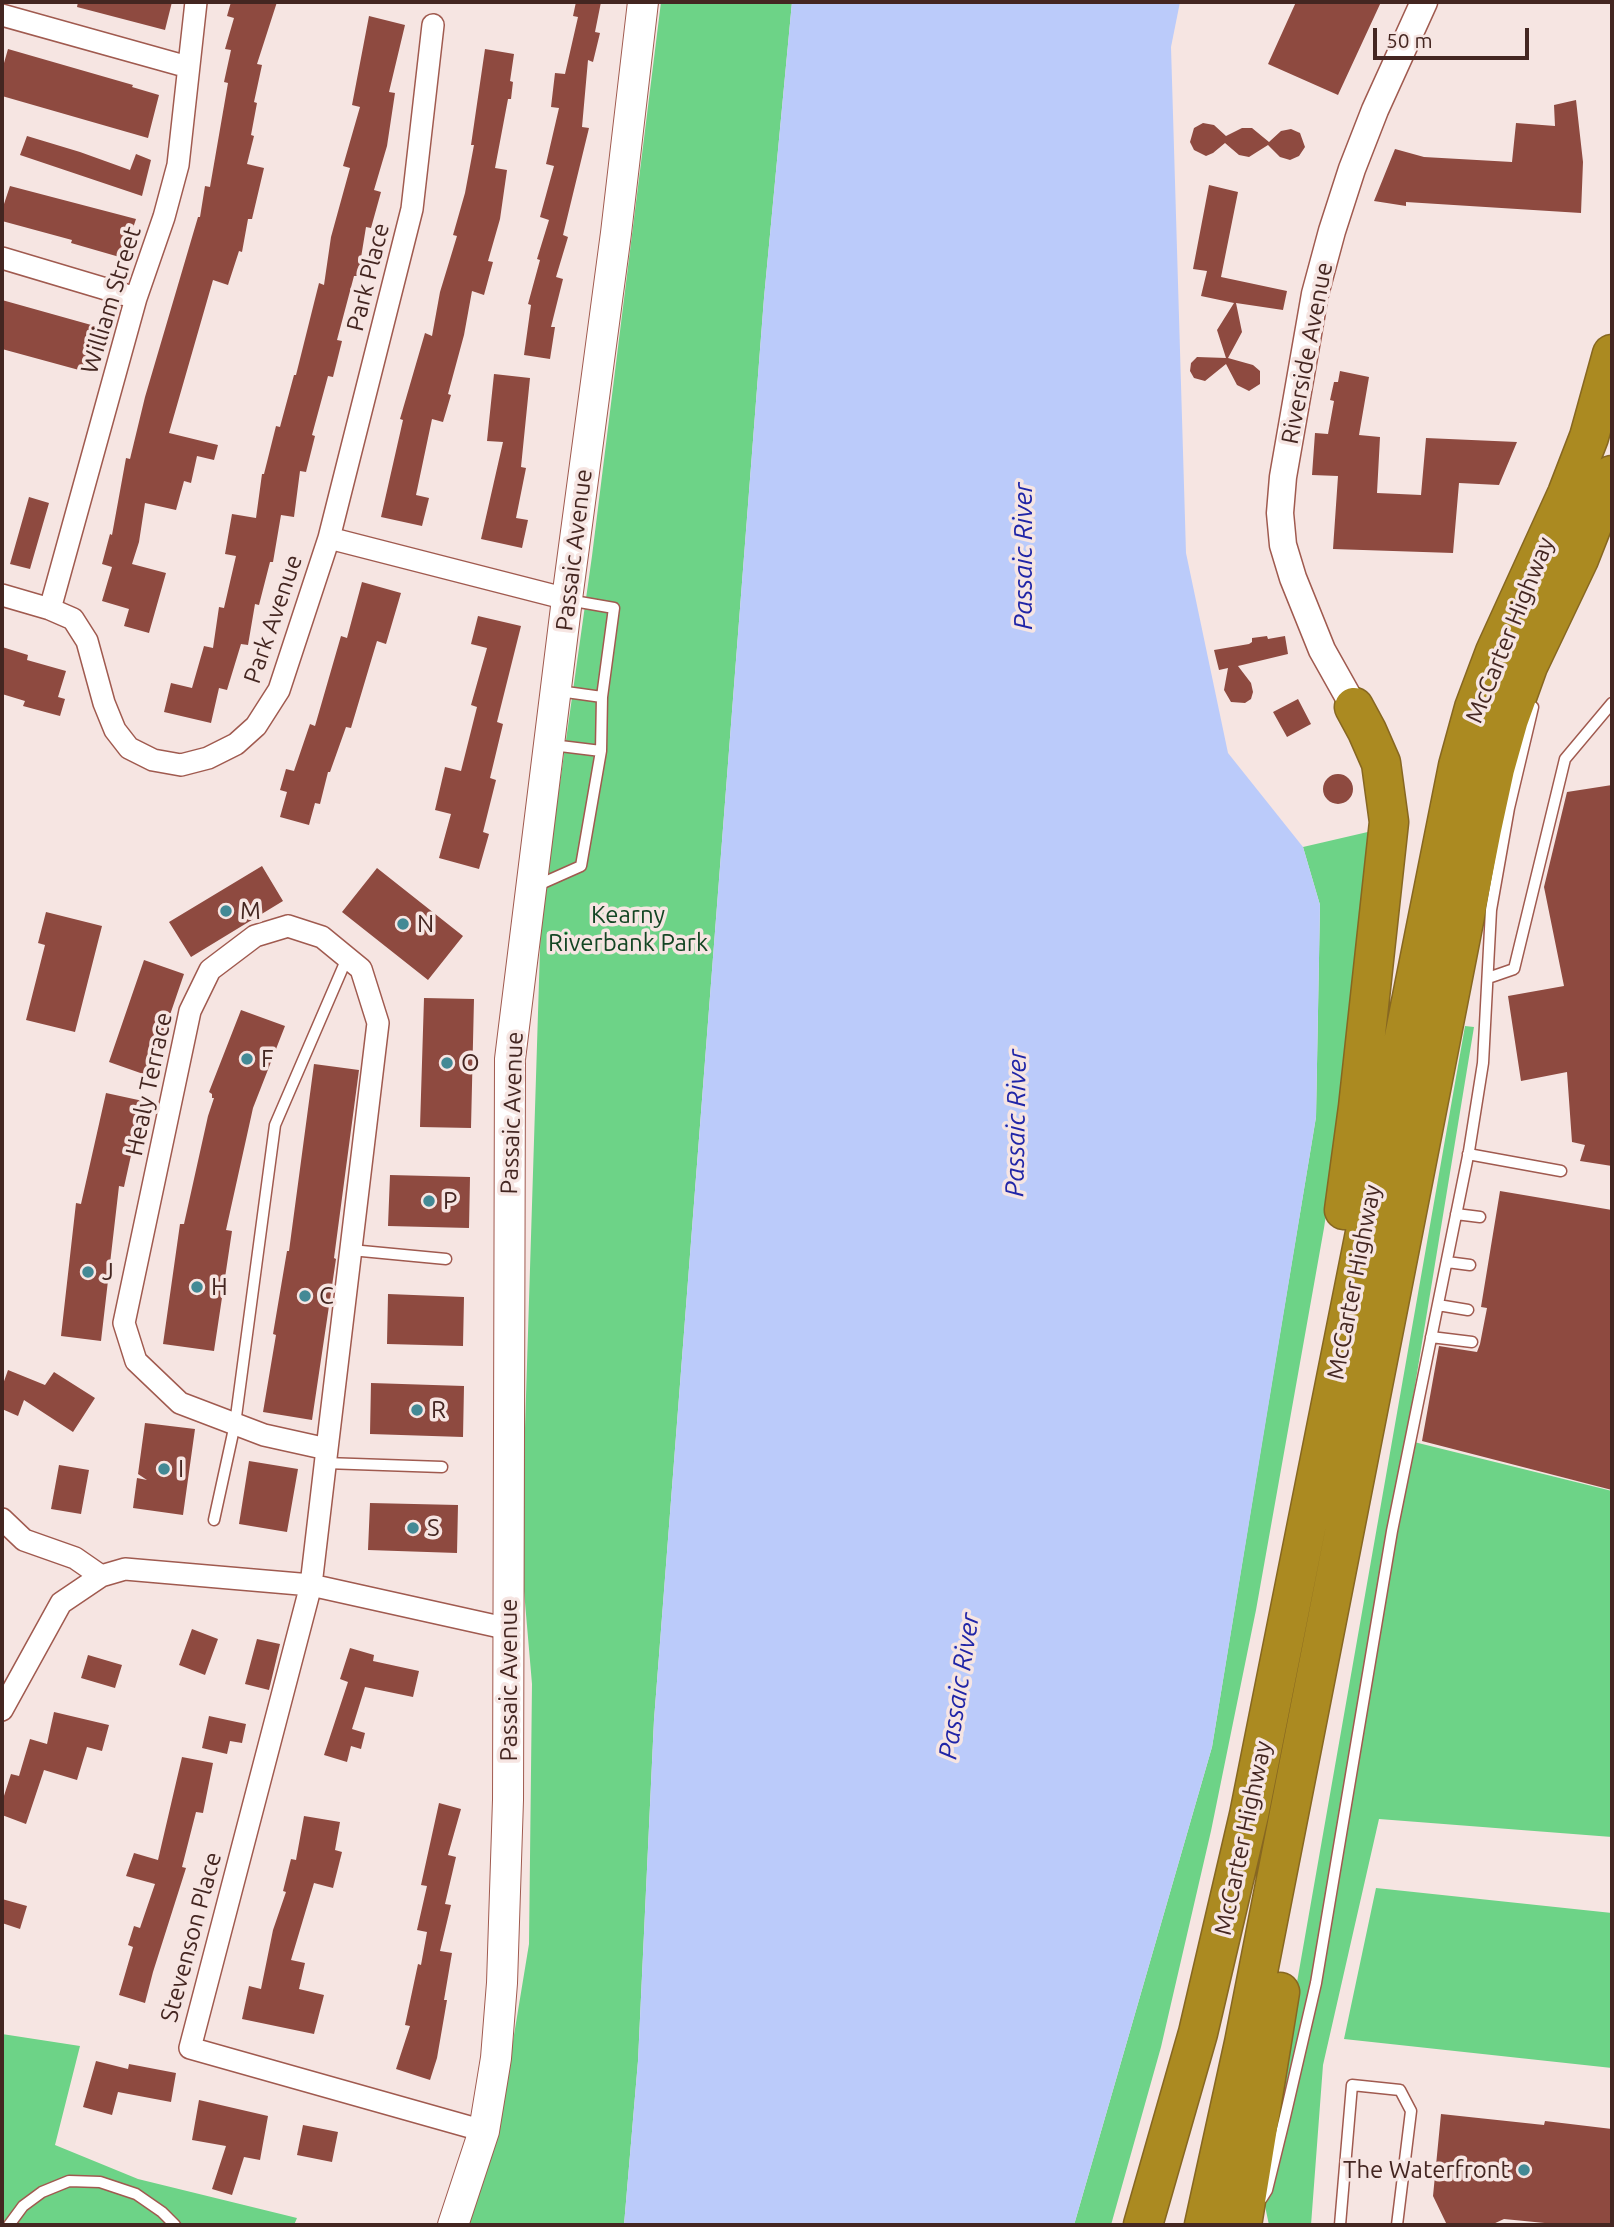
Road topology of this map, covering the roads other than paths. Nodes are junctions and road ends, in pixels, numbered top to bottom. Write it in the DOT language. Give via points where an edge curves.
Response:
graph roads {
  1 [pos="197,2"];
  2 [pos="643,2"];
  3 [pos="1424,2"];
  4 [pos="2,15"];
  5 [pos="433,25"];
  6 [pos="188,67"];
  7 [pos="2,258"];
  8 [pos="136,298"];
  9 [pos="1612,354"];
  10 [pos="1606,492"];
  11 [pos="329,538"];
  12 [pos="1578,559"];
  13 [pos="2,595"];
  14 [pos="567,599"];
  15 [pos="50,609"];
  16 [pos="1553,639"];
  17 [pos="556,691"];
  18 [pos="602,697"];
  19 [pos="1534,701"];
  20 [pos="1612,703"];
  21 [pos="1354,707"];
  22 [pos="549,744"];
  23 [pos="601,751"];
  24 [pos="531,888"];
  25 [pos="347,958"];
  26 [pos="1488,978"];
  27 [pos="1468,1154"];
  28 [pos="1561,1171"];
  29 [pos="1456,1214"];
  30 [pos="1480,1217"];
  31 [pos="351,1250"];
  32 [pos="446,1259"];
  33 [pos="1447,1262"];
  34 [pos="1471,1265"];
  35 [pos="1438,1305"];
  36 [pos="1468,1310"];
  37 [pos="1432,1337"];
  38 [pos="1472,1342"];
  39 [pos="235,1424"];
  40 [pos="326,1456"];
  41 [pos="442,1467"];
  42 [pos="2,1519"];
  43 [pos="214,1520"];
  44 [pos="101,1576"];
  45 [pos="311,1585"];
  46 [pos="509,1629"];
  47 [pos="1286,1630"];
  48 [pos="1317,1675"];
  49 [pos="2,1710"];
  50 [pos="484,2131"];
  51 [pos="1247,2214"];
  52 [pos="9,2225"];
  53 [pos="175,2225"];
  54 [pos="453,2225"];
  55 [pos="1143,2225"];
  56 [pos="1204,2225"];
  57 [pos="1340,2225"];
  58 [pos="1397,2225"];
  1 -- 6 [label="street, William Street"];
  2 -- 14 [label="main road, Passaic Avenue"];
  3 -- 21 [label="street, Riverside Avenue" via="1375,110 1332,231 1315,294 1283,477 1283,545 1293,578 1322,650"];
  4 -- 6 [label="street"];
  5 -- 11 [label="street, Park Place" via="412,209"];
  6 -- 8 [label="street, William Street" via="178,165"];
  7 -- 8 [label="street"];
  8 -- 15 [label="street, William Street"];
  9 -- 47 [label="highway, McCarter Highway" via="1589,437 1495,652 1458,766"];
  10 -- 12 [label="highway"];
  11 -- 14 [label="street, Park Avenue"];
  11 -- 15 [label="street, Park Avenue" via="271,706 236,744 181,765 153,760 129,748 115,730 87,641 73,620"];
  12 -- 16 [label="lane"];
  12 -- 48 [label="highway" via="1528,666 1493,781"];
  13 -- 15 [label="street, Park Avenue"];
  14 -- 17 [label="main road, Passaic Avenue"];
  14 -- 18 [label="lane" via="614,608"];
  17 -- 18 [label="lane"];
  17 -- 22 [label="main road, Passaic Avenue"];
  18 -- 23 [label="lane"];
  19 -- 26 [label="lane" via="1494,896"];
  20 -- 26 [label="lane" via="1565,759 1514,969"];
  21 -- 47 [label="highway" via="1381,763 1388,813 1387,851 1356,1121"];
  22 -- 23 [label="lane"];
  22 -- 24 [label="main road, Passaic Avenue"];
  23 -- 24 [label="lane" via="580,866"];
  24 -- 46 [label="main road, Passaic Avenue" via="510,1059"];
  25 -- 31 [label="street, Healy Terrace" via="361,970 378,1023"];
  25 -- 39 [label="lane" via="275,1125"];
  25 -- 39 [label="street, Healy Terrace" via="322,937 288,926 255,936 210,970 190,1011 124,1323 136,1362 180,1403"];
  26 -- 27 [label="lane" via="1483,1063"];
  27 -- 28 [label="lane"];
  27 -- 29 [label="lane"];
  29 -- 30 [label="lane"];
  29 -- 33 [label="lane"];
  31 -- 32 [label="lane"];
  31 -- 40 [label="street, Healy Terrace"];
  33 -- 34 [label="lane"];
  33 -- 35 [label="lane"];
  35 -- 36 [label="lane"];
  35 -- 37 [label="lane"];
  37 -- 38 [label="lane"];
  37 -- 51 [label="lane" via="1392,1531 1313,1997 1267,2190"];
  39 -- 40 [label="street, Healy Terrace"];
  39 -- 43 [label="lane"];
  40 -- 41 [label="lane"];
  40 -- 45 [label="street, Healy Terrace"];
  42 -- 44 [label="street" via="24,1540 75,1558"];
  44 -- 45 [label="street" via="125,1569"];
  44 -- 49 [label="street" via="61,1603"];
  45 -- 46 [label="street"];
  45 -- 50 [label="street, Stevenson Place" via="190,2048"];
  46 -- 50 [label="main road, Passaic Avenue" via="502,1983"];
  47 -- 55 [label="highway, McCarter Highway" via="1216,1961"];
  48 -- 51 [label="highway" via="1283,1970"];
  48 -- 56 [label="highway"];
  50 -- 54 [label="main road, Passaic Avenue"];
  52 -- 53 [label="lane" via="23,2206 42,2192 69,2181 100,2182 136,2194"];
  57 -- 58 [label="lane" via="1352,2085 1400,2090 1411,2111"];
}
